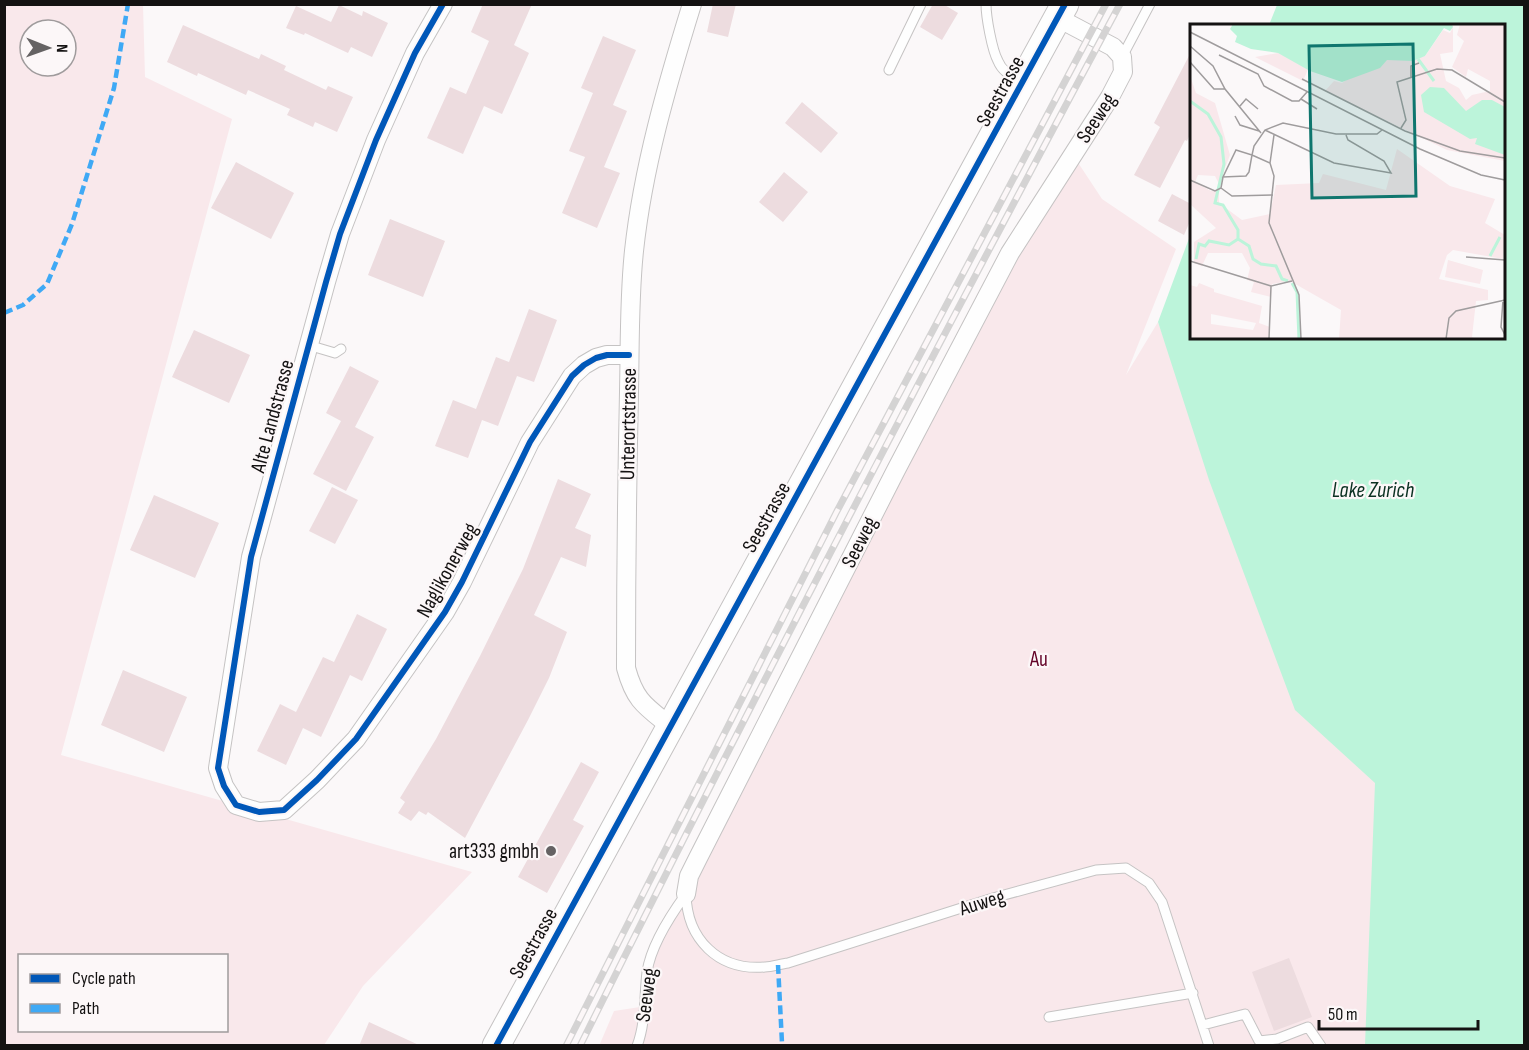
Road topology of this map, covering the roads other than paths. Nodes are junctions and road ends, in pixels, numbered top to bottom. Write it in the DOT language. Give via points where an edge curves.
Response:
graph roads {
  1 [pos="443,4"];
  2 [pos="692,4"];
  3 [pos="921,4"];
  4 [pos="986,4"];
  5 [pos="1150,4"];
  6 [pos="1062,11"];
  7 [pos="1122,57"];
  8 [pos="889,70"];
  9 [pos="1023,83"];
  10 [pos="308,345"];
  11 [pos="341,349"];
  12 [pos="629,355"];
  13 [pos="670,726"];
  14 [pos="284,810"];
  15 [pos="686,894"];
  16 [pos="1193,993"];
  17 [pos="1049,1017"];
  18 [pos="1203,1025"];
  19 [pos="496,1046"];
  20 [pos="637,1046"];
  21 [pos="1209,1046"];
  22 [pos="1321,1046"];
  1 -- 10 [label="street, Alte Landstrasse" via="415,53 376,141 340,234"];
  2 -- 12 [label="street, Unterortstrasse" via="668,81 642,198 633,252"];
  3 -- 8 [label="lane"];
  4 -- 9 [label="lane" via="998,62 1006,73"];
  5 -- 7 [label="lane, Seeweg"];
  6 -- 7 [label="street"];
  6 -- 9 [label="main road, Seestrasse"];
  7 -- 15 [label="street, Seeweg" via="1120,80 1010,253 896,470 689,876"];
  9 -- 13 [label="main road, Seestrasse"];
  10 -- 11 [label="lane" via="335,353"];
  10 -- 14 [label="street, Alte Landstrasse" via="251,557 218,768 236,805 259,812"];
  12 -- 13 [label="street, Unterortstrasse" via="626,668 631,687 641,702"];
  12 -- 14 [label="street, Naglikonerweg" via="596,358 572,375 531,442 445,612 356,739"];
  13 -- 19 [label="main road, Seestrasse"];
  15 -- 16 [label="lane, Auweg" via="692,928 712,953 735,964 765,967 993,898 1096,870 1126,868 1149,883 1162,902"];
  15 -- 20 [label="lane, Seeweg" via="653,951"];
  16 -- 17 [label="lane"];
  16 -- 18 [label="lane, Auweg"];
  18 -- 21 [label="lane, Auweg"];
  18 -- 22 [label="lane" via="1245,1014 1259,1041 1277,1039 1308,1027"];
}
